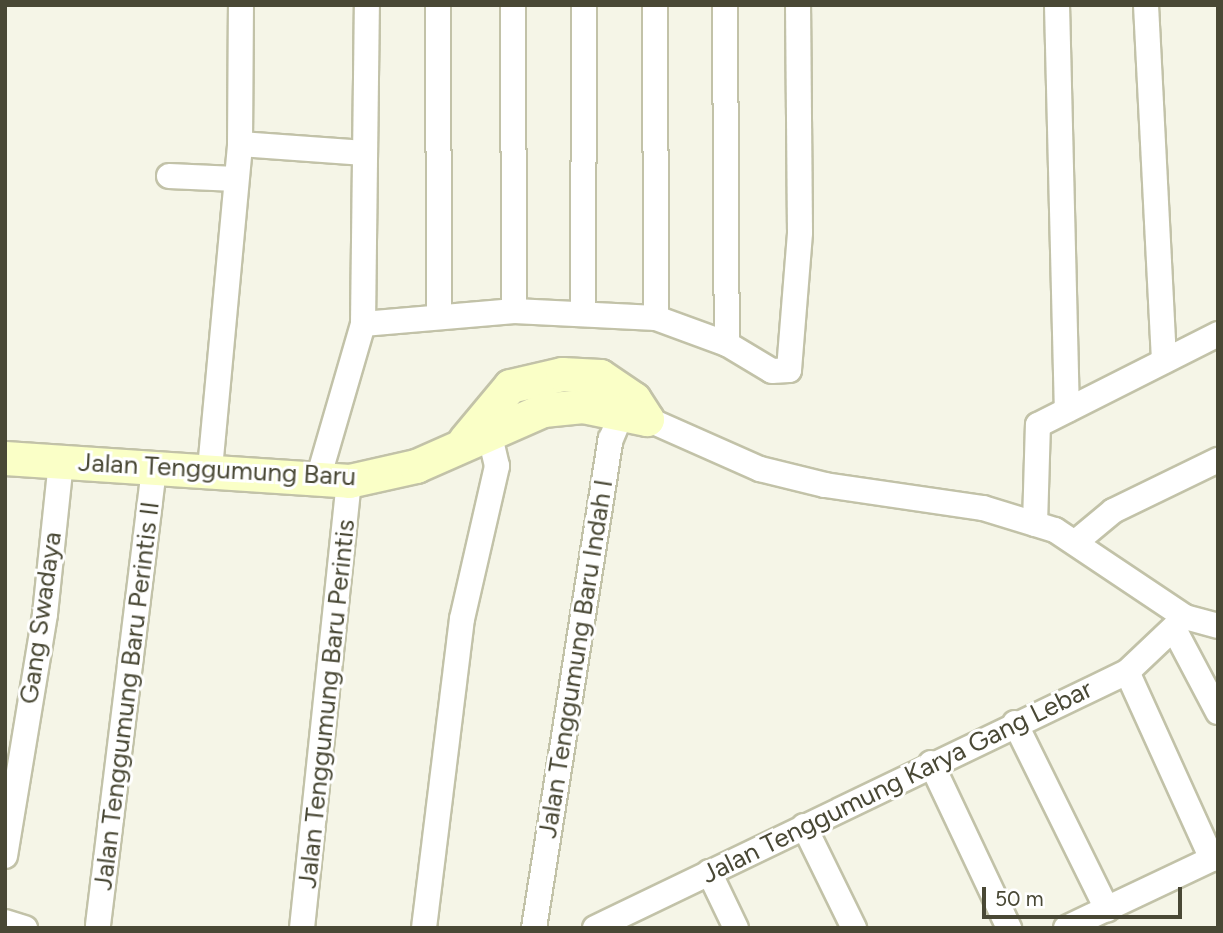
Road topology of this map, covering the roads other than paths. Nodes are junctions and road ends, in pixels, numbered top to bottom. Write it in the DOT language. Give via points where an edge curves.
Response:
graph roads {
  1 [pos="241,5"];
  2 [pos="367,5"];
  3 [pos="438,5"];
  4 [pos="513,5"];
  5 [pos="584,5"];
  6 [pos="655,5"];
  7 [pos="725,5"];
  8 [pos="798,5"];
  9 [pos="1057,5"];
  10 [pos="1146,5"];
  11 [pos="240,144"];
  12 [pos="365,153"];
  13 [pos="169,176"];
  14 [pos="236,179"];
  15 [pos="583,310"];
  16 [pos="514,311"];
  17 [pos="439,317"];
  18 [pos="656,318"];
  19 [pos="363,324"];
  20 [pos="1218,334"];
  21 [pos="727,344"];
  22 [pos="1164,361"];
  23 [pos="633,410"];
  24 [pos="1067,410"];
  25 [pos="479,428"];
  26 [pos="5,458"];
  27 [pos="212,459"];
  28 [pos="1218,460"];
  29 [pos="61,462"];
  30 [pos="154,466"];
  31 [pos="333,480"];
  32 [pos="1035,524"];
  33 [pos="1077,541"];
  34 [pos="1179,623"];
  35 [pos="1218,626"];
  36 [pos="1127,673"];
  37 [pos="1218,712"];
  38 [pos="1015,723"];
  39 [pos="931,763"];
  40 [pos="804,826"];
  41 [pos="5,856"];
  42 [pos="709,872"];
  43 [pos="1107,909"];
  44 [pos="623,921"];
  45 [pos="5,922"];
  46 [pos="98,925"];
  47 [pos="25,928"];
  48 [pos="302,928"];
  49 [pos="424,928"];
  50 [pos="534,928"];
  51 [pos="595,928"];
  52 [pos="736,928"];
  53 [pos="854,928"];
  54 [pos="1009,928"];
  55 [pos="1066,928"];
  1 -- 11 [label="street"];
  2 -- 12 [label="street, Jalan Tenggumung Baru Perintis"];
  3 -- 17 [label="street"];
  4 -- 16 [label="street"];
  5 -- 15 [label="street"];
  6 -- 18 [label="street"];
  7 -- 21 [label="street"];
  8 -- 21 [label="street" via="800,232 791,365 772,371"];
  9 -- 24 [label="street"];
  10 -- 22 [label="street"];
  11 -- 12 [label="street"];
  11 -- 14 [label="street"];
  12 -- 19 [label="street, Jalan Tenggumung Baru Perintis"];
  13 -- 14 [label="street"];
  14 -- 27 [label="street"];
  15 -- 16 [label="street"];
  15 -- 18 [label="street"];
  16 -- 17 [label="street"];
  17 -- 19 [label="street"];
  18 -- 21 [label="street"];
  19 -- 31 [label="street, Jalan Tenggumung Baru Perintis"];
  20 -- 22 [label="street"];
  22 -- 24 [label="street"];
  23 -- 25 [label="street, Jalan Tenggumung Baru" via="562,408"];
  23 -- 32 [label="street, Jalan Tenggumung Baru" via="760,469 825,485 983,508"];
  23 -- 50 [label="street, Jalan Tenggumung Baru Indah I" via="611,439"];
  24 -- 32 [label="street" via="1038,425"];
  25 -- 31 [label="street, Jalan Tenggumung Baru" via="394,473"];
  25 -- 49 [label="street" via="497,467 462,619"];
  26 -- 29 [label="street, Jalan Tenggumung Baru"];
  27 -- 30 [label="street, Jalan Tenggumung Baru"];
  27 -- 31 [label="street, Jalan Tenggumung Baru"];
  28 -- 33 [label="street" via="1113,511"];
  29 -- 30 [label="street, Jalan Tenggumung Baru"];
  29 -- 41 [label="street, Gang Swadaya" via="46,614"];
  30 -- 46 [label="street, Jalan Tenggumung Baru Perintis II"];
  31 -- 48 [label="street, Jalan Tenggumung Baru Perintis"];
  32 -- 33 [label="street, Jalan Tenggumung Baru"];
  33 -- 34 [label="street, Jalan Tenggumung Baru"];
  34 -- 35 [label="street"];
  34 -- 36 [label="street, Jalan Tenggumung Karya Gang Lebar"];
  34 -- 37 [label="street"];
  36 -- 38 [label="street, Jalan Tenggumung Karya Gang Lebar"];
  36 -- 43 [label="street" via="1211,862"];
  38 -- 39 [label="street, Jalan Tenggumung Karya Gang Lebar"];
  38 -- 43 [label="street"];
  39 -- 40 [label="street, Jalan Tenggumung Karya Gang Lebar"];
  39 -- 54 [label="street"];
  40 -- 42 [label="street, Jalan Tenggumung Karya Gang Lebar"];
  40 -- 53 [label="street"];
  42 -- 44 [label="street, Jalan Tenggumung Karya Gang Lebar"];
  42 -- 52 [label="street"];
  43 -- 55 [label="street"];
  44 -- 51 [label="street, Jalan Tenggumung Karya Gang Lebar"];
  45 -- 47 [label="street"];
}
